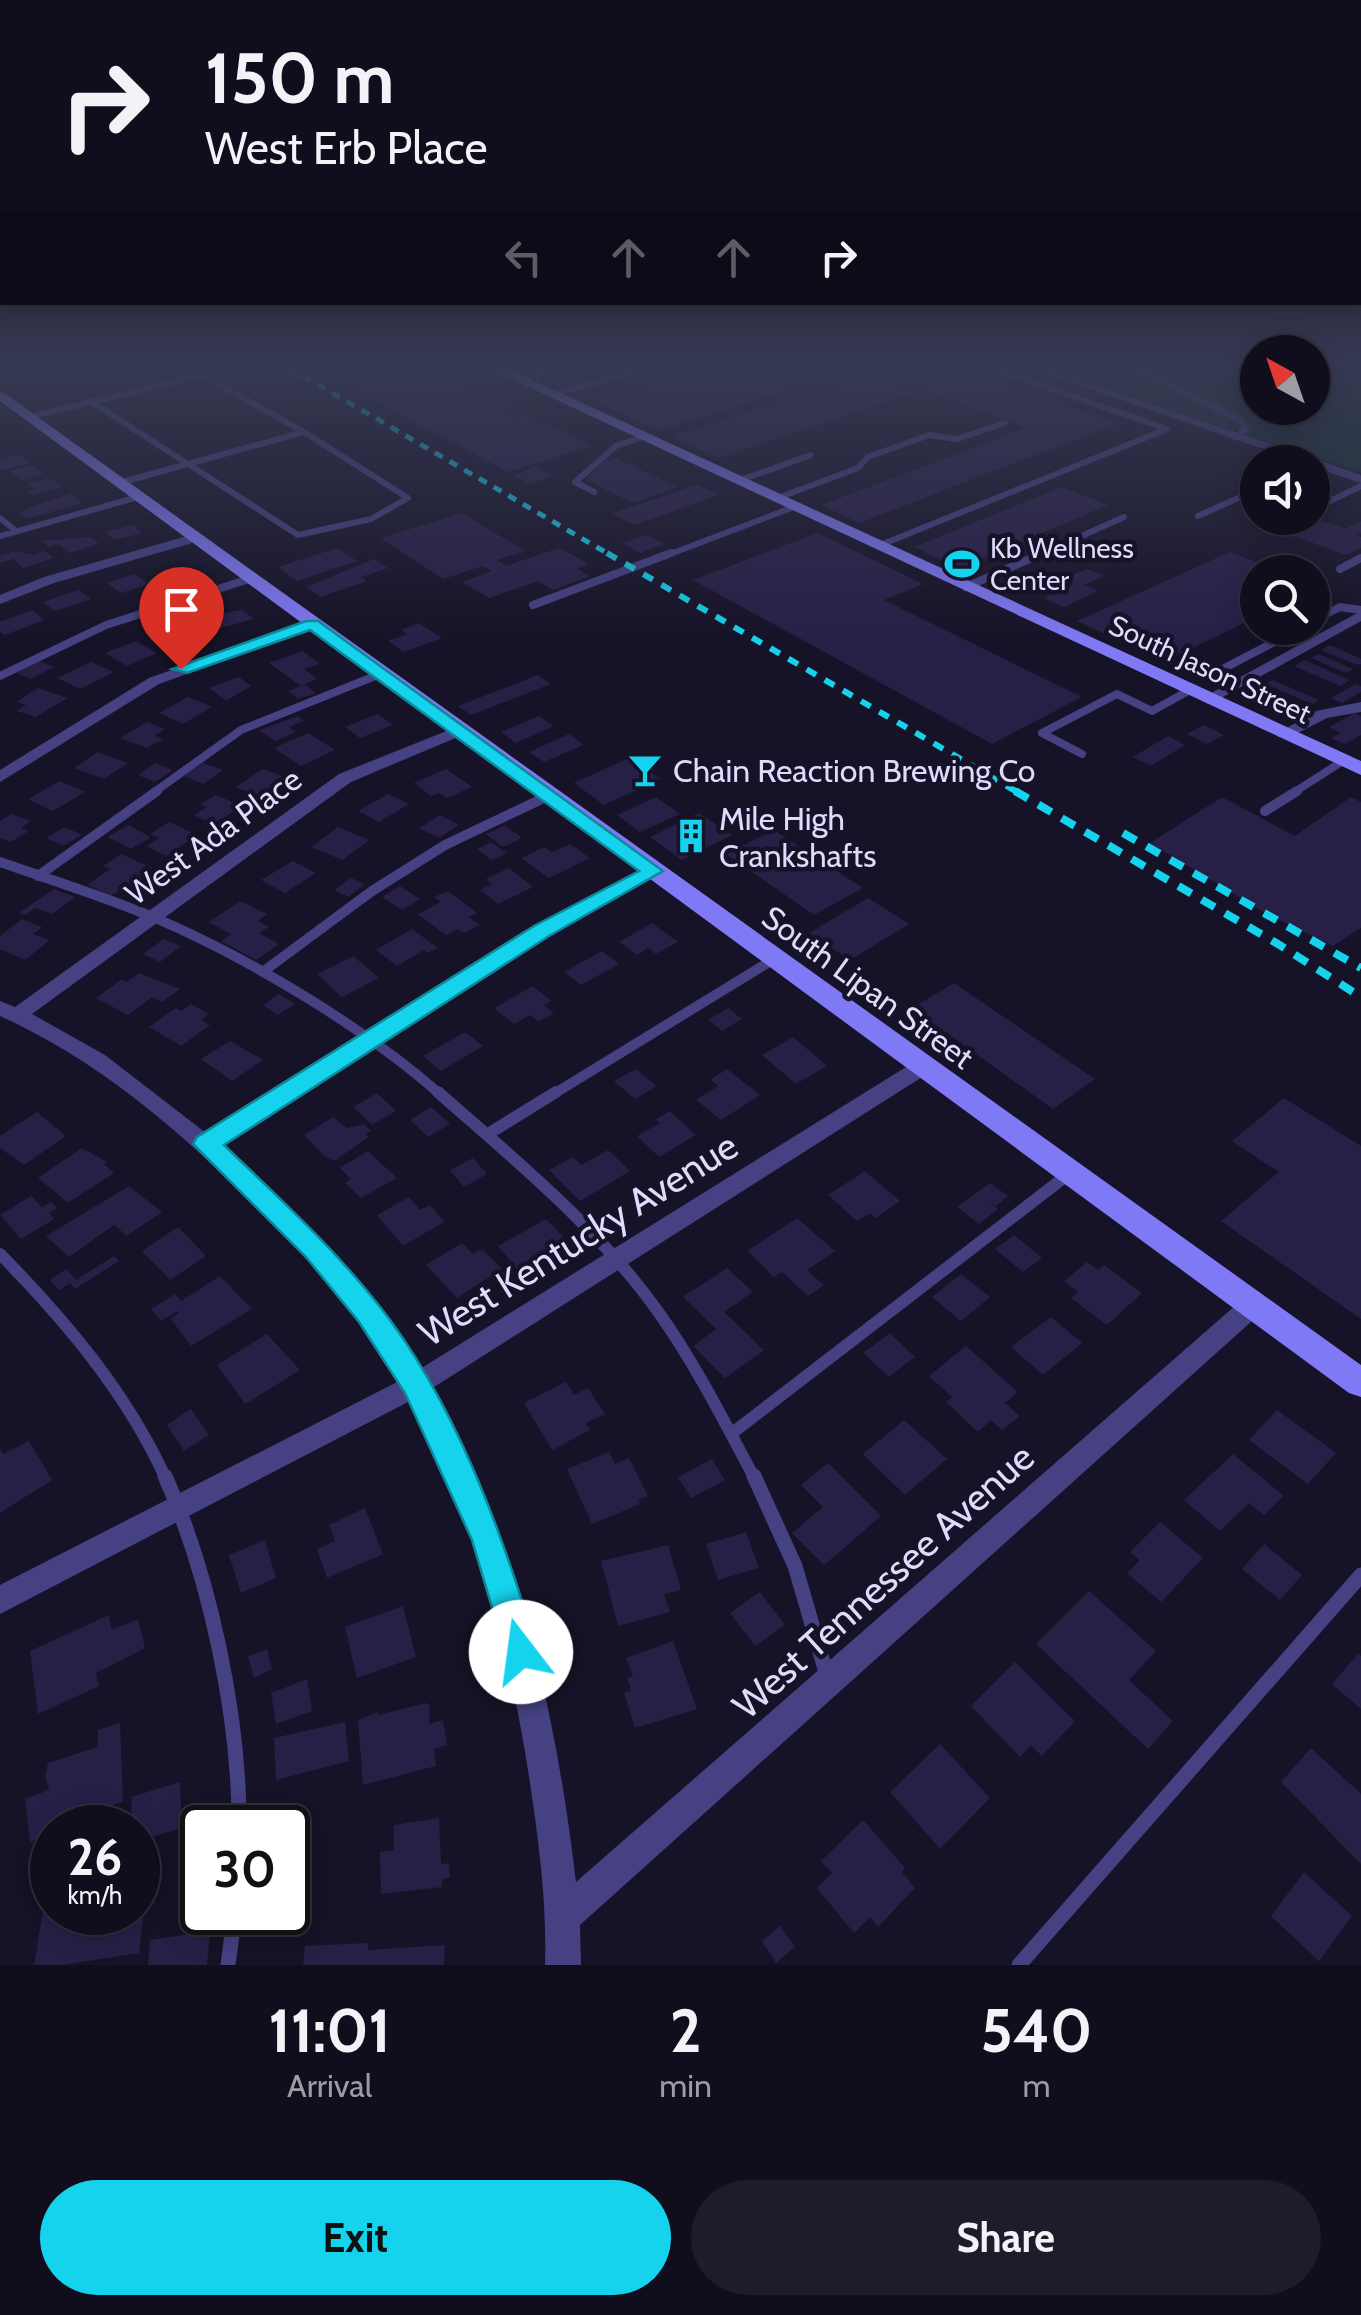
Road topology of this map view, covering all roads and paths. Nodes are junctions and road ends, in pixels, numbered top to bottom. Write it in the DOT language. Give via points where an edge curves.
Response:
graph roads {
  1 [pos="81,459"];
  2 [pos="183,459"];
  3 [pos="211,459"];
  4 [pos="346,459"];
  5 [pos="602,459"];
  6 [pos="689,459"];
  7 [pos="801,459"];
  8 [pos="866,459"];
  9 [pos="1092,459"];
  10 [pos="192,464"];
  11 [pos="1330,469"];
  12 [pos="738,481"];
  13 [pos="1361,482"];
  14 [pos="128,490"];
  15 [pos="594,492"];
  16 [pos="1240,497"];
  17 [pos="775,498"];
  18 [pos="1330,500"];
  19 [pos="794,507"];
  20 [pos="1198,516"];
  21 [pos="1124,517"];
  22 [pos="0,518"];
  23 [pos="16,531"];
  24 [pos="0,536"];
  25 [pos="194,538"];
  26 [pos="878,546"];
  27 [pos="1361,558"];
  28 [pos="1340,569"];
  29 [pos="249,579"];
  30 [pos="966,586"];
  31 [pos="0,600"];
  32 [pos="532,606"];
  33 [pos="1330,612"];
  34 [pos="1361,612"];
  35 [pos="312,624"];
  36 [pos="1268,645"];
  37 [pos="380,674"];
  38 [pos="1211,674"];
  39 [pos="0,676"];
  40 [pos="1190,690"];
  41 [pos="1208,699"];
  42 [pos="1361,707"];
  43 [pos="459,731"];
  44 [pos="1284,734"];
  45 [pos="1082,754"];
  46 [pos="1343,761"];
  47 [pos="1361,769"];
  48 [pos="0,778"];
  49 [pos="548,796"];
  50 [pos="1265,811"];
  51 [pos="0,862"];
  52 [pos="653,871"];
  53 [pos="38,876"];
  54 [pos="153,917"];
  55 [pos="774,958"];
  56 [pos="264,971"];
  57 [pos="8,1012"];
  58 [pos="369,1040"];
  59 [pos="922,1066"];
  60 [pos="488,1134"];
  61 [pos="206,1144"];
  62 [pos="1070,1173"];
  63 [pos="0,1254"];
  64 [pos="616,1259"];
  65 [pos="1253,1304"];
  66 [pos="1361,1383"];
  67 [pos="416,1386"];
  68 [pos="731,1434"];
  69 [pos="179,1507"];
  70 [pos="1361,1575"];
  71 [pos="0,1600"];
  72 [pos="830,1684"];
  73 [pos="237,1805"];
  74 [pos="565,1915"];
  75 [pos="232,1935"];
  76 [pos="228,1965"];
  77 [pos="563,1965"];
  78 [pos="1020,1965"];
  1 -- 14 [label="street, South Lipan Street"];
  2 -- 10 [label="lane"];
  3 -- 10 [label="lane"];
  4 -- 10 [label="lane" via="408,498 396,510 298,535"];
  5 -- 15 [label="lane" via="575,482"];
  6 -- 12 [label="street, South Jason Street"];
  7 -- 12 [label="lane"];
  8 -- 17 [label="lane" via="858,468"];
  9 -- 26 [label="lane"];
  10 -- 14 [label="lane"];
  11 -- 13 [label="street"];
  12 -- 17 [label="street, South Jason Street"];
  13 -- 18 [label="lane"];
  14 -- 23 [label="lane"];
  14 -- 25 [label="street, South Lipan Street"];
  16 -- 20 [label="lane"];
  17 -- 19 [label="street, South Jason Street"];
  19 -- 26 [label="street, South Jason Street"];
  19 -- 32 [label="lane"];
  21 -- 30 [label="lane"];
  22 -- 23 [label="lane"];
  23 -- 24 [label="lane"];
  25 -- 29 [label="street, South Lipan Street"];
  25 -- 31 [label="street"];
  26 -- 30 [label="street, South Jason Street"];
  27 -- 28 [label="lane"];
  29 -- 35 [label="street, South Lipan Street"];
  29 -- 39 [label="lane" via="106,625"];
  30 -- 40 [label="street, South Jason Street"];
  33 -- 34 [label="lane" via="1340,607"];
  34 -- 41 [label="street"];
  35 -- 37 [label="street, South Lipan Street"];
  35 -- 48 [label="street" via="154,681"];
  36 -- 38 [label="lane"];
  37 -- 43 [label="street, South Lipan Street"];
  37 -- 53 [label="lane" via="241,730"];
  40 -- 41 [label="street, South Jason Street"];
  40 -- 45 [label="lane" via="1152,711 1118,694 1042,733"];
  41 -- 44 [label="street, South Jason Street"];
  42 -- 44 [label="street" via="1322,714"];
  43 -- 49 [label="street, South Lipan Street"];
  43 -- 54 [label="street, West Ada Place" via="345,778"];
  44 -- 46 [label="street, South Jason Street"];
  46 -- 47 [label="street, South Jason Street"];
  46 -- 50 [label="lane"];
  49 -- 52 [label="street, South Lipan Street"];
  49 -- 56 [label="lane" via="446,845"];
  51 -- 53 [label="lane"];
  52 -- 55 [label="street, South Lipan Street"];
  52 -- 58 [label="street" via="541,931"];
  53 -- 54 [label="lane"];
  54 -- 56 [label="lane"];
  54 -- 57 [label="street, West Ada Place"];
  55 -- 59 [label="street, South Lipan Street"];
  55 -- 60 [label="lane"];
  56 -- 58 [label="lane"];
  57 -- 61 [label="street" via="104,1066"];
  58 -- 60 [label="lane"];
  58 -- 61 [label="street"];
  59 -- 62 [label="street, South Lipan Street"];
  59 -- 64 [label="street, West Kentucky Avenue"];
  60 -- 64 [label="lane"];
  61 -- 67 [label="street" via="315,1250 369,1314"];
  62 -- 65 [label="street, South Lipan Street"];
  62 -- 68 [label="lane"];
  63 -- 69 [label="lane" via="97,1366"];
  64 -- 67 [label="street, West Kentucky Avenue"];
  64 -- 68 [label="lane" via="659,1313"];
  65 -- 66 [label="street, South Lipan Street"];
  65 -- 72 [label="street, West Tennessee Avenue"];
  67 -- 69 [label="street, West Kentucky Avenue"];
  67 -- 74 [label="street" via="488,1539 507,1598 528,1680"];
  68 -- 72 [label="lane" via="795,1566"];
  69 -- 71 [label="street, West Kentucky Avenue"];
  69 -- 73 [label="lane" via="229,1706"];
  70 -- 78 [label="lane"];
  72 -- 74 [label="street, West Tennessee Avenue"];
  74 -- 77 [label="street"];
  75 -- 76 [label="lane"];
}
